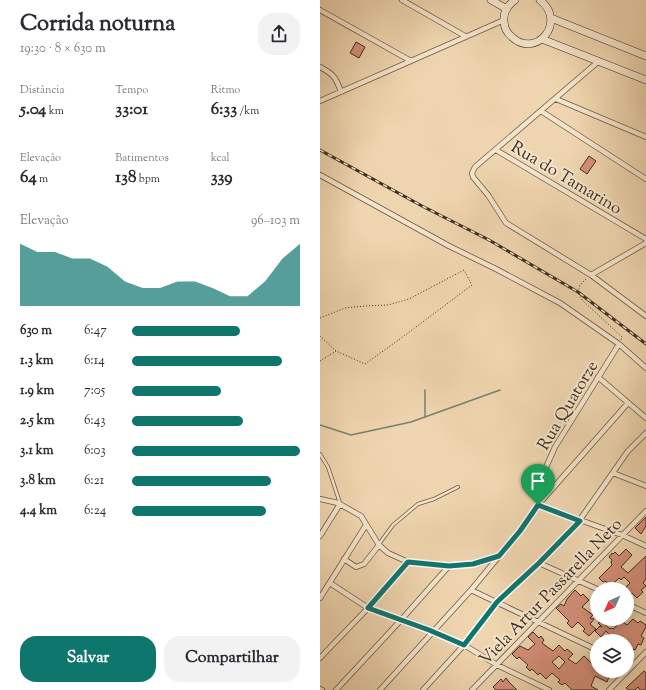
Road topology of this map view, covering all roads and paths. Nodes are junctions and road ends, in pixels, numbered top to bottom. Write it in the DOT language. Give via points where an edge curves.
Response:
graph roads {
  1 [pos="402,0"];
  2 [pos="491,0"];
  3 [pos="515,0"];
  4 [pos="540,0"];
  5 [pos="506,9"];
  6 [pos="320,10"];
  7 [pos="551,18"];
  8 [pos="504,20"];
  9 [pos="465,36"];
  10 [pos="542,39"];
  11 [pos="646,56"];
  12 [pos="600,60"];
  13 [pos="411,61"];
  14 [pos="320,67"];
  15 [pos="646,80"];
  16 [pos="341,92"];
  17 [pos="556,99"];
  18 [pos="320,101"];
  19 [pos="541,111"];
  20 [pos="646,137"];
  21 [pos="496,150"];
  22 [pos="320,175"];
  23 [pos="646,179"];
  24 [pos="646,239"];
  25 [pos="646,243"];
  26 [pos="591,274"];
  27 [pos="646,316"];
  28 [pos="320,318"];
  29 [pos="320,336"];
  30 [pos="618,344"];
  31 [pos="336,350"];
  32 [pos="320,361"];
  33 [pos="646,368"];
  34 [pos="598,377"];
  35 [pos="628,403"];
  36 [pos="646,418"];
  37 [pos="646,433"];
  38 [pos="320,454"];
  39 [pos="612,473"];
  40 [pos="646,486"];
  41 [pos="458,487"];
  42 [pos="320,499"];
  43 [pos="340,504"];
  44 [pos="538,505"];
  45 [pos="646,511"];
  46 [pos="580,521"];
  47 [pos="366,525"];
  48 [pos="622,535"];
  49 [pos="320,536"];
  50 [pos="379,545"];
  51 [pos="646,546"];
  52 [pos="499,556"];
  53 [pos="344,560"];
  54 [pos="408,562"];
  55 [pos="539,563"];
  56 [pos="449,566"];
  57 [pos="578,581"];
  58 [pos="330,583"];
  59 [pos="590,587"];
  60 [pos="471,590"];
  61 [pos="320,598"];
  62 [pos="497,602"];
  63 [pos="634,607"];
  64 [pos="368,608"];
  65 [pos="646,612"];
  66 [pos="400,620"];
  67 [pos="538,622"];
  68 [pos="434,632"];
  69 [pos="464,645"];
  70 [pos="590,647"];
  71 [pos="646,652"];
  72 [pos="320,658"];
  73 [pos="634,664"];
  74 [pos="497,665"];
  75 [pos="620,678"];
  76 [pos="336,690"];
  77 [pos="380,690"];
  78 [pos="424,690"];
  79 [pos="472,690"];
  80 [pos="549,690"];
  81 [pos="609,690"];
  1 -- 9 [label="street"];
  2 -- 5 [label="street"];
  3 -- 5 [label="street"];
  4 -- 7 [label="street" via="545,4"];
  5 -- 8 [label="street"];
  6 -- 13 [label="street"];
  7 -- 10 [label="street" via="550,27"];
  7 -- 11 [label="street"];
  8 -- 9 [label="street"];
  8 -- 10 [label="street" via="508,34 514,39 528,44"];
  9 -- 13 [label="street"];
  10 -- 12 [label="street"];
  12 -- 15 [label="street"];
  12 -- 17 [label="street"];
  13 -- 16 [label="street"];
  14 -- 16 [label="street" via="332,73"];
  16 -- 18 [label="street"];
  17 -- 19 [label="street"];
  17 -- 20 [label="street"];
  19 -- 21 [label="street"];
  19 -- 23 [label="street"];
  21 -- 24 [label="street, Rua do Tamarino"];
  21 -- 26 [label="street" via="475,167 472,173 501,217 506,223"];
  22 -- 30 [label="street" via="560,303"];
  25 -- 26 [label="street"];
  26 -- 27 [label="street"];
  26 -- 30 [label="path" via="578,292 582,300 622,337"];
  28 -- 31 [label="path" via="345,308 388,305 409,299 464,270 472,285 364,364"];
  29 -- 31 [label="path"];
  30 -- 33 [label="street"];
  30 -- 34 [label="street, Rua Quatorze"];
  31 -- 32 [label="path"];
  34 -- 35 [label="street"];
  34 -- 44 [label="street, Rua Quatorze" via="556,446 543,474"];
  35 -- 36 [label="street"];
  35 -- 44 [label="street"];
  37 -- 39 [label="street" via="628,451"];
  38 -- 43 [label="lane" via="328,466"];
  39 -- 40 [label="street"];
  39 -- 46 [label="street"];
  41 -- 50 [label="lane" via="418,504 393,525"];
  42 -- 43 [label="street"];
  43 -- 47 [label="street" via="361,516"];
  43 -- 49 [label="street"];
  44 -- 46 [label="street"];
  44 -- 52 [label="street"];
  45 -- 48 [label="street, Viela Artur Passarella Neto"];
  46 -- 48 [label="street"];
  46 -- 55 [label="street"];
  47 -- 50 [label="street"];
  47 -- 53 [label="street"];
  48 -- 51 [label="street"];
  48 -- 57 [label="street, Viela Artur Passarella Neto"];
  50 -- 53 [label="street" via="364,564 356,567"];
  50 -- 54 [label="street" via="388,553"];
  52 -- 56 [label="street" via="473,564"];
  52 -- 60 [label="street"];
  53 -- 58 [label="street"];
  54 -- 56 [label="street"];
  54 -- 64 [label="street"];
  55 -- 57 [label="street"];
  55 -- 62 [label="street"];
  56 -- 66 [label="street"];
  57 -- 59 [label="street"];
  57 -- 67 [label="street, Viela Artur Passarella Neto"];
  58 -- 61 [label="street"];
  58 -- 64 [label="street"];
  60 -- 62 [label="street"];
  60 -- 68 [label="street"];
  62 -- 67 [label="street"];
  62 -- 69 [label="street"];
  63 -- 65 [label="street"];
  64 -- 66 [label="street"];
  64 -- 72 [label="street"];
  66 -- 68 [label="street"];
  66 -- 76 [label="street"];
  67 -- 70 [label="street"];
  67 -- 74 [label="street, Viela Artur Passarella Neto"];
  68 -- 69 [label="street"];
  68 -- 77 [label="street"];
  69 -- 74 [label="street"];
  69 -- 78 [label="street"];
  71 -- 73 [label="street"];
  74 -- 79 [label="street, Viela Artur Passarella Neto"];
  74 -- 80 [label="street"];
  75 -- 81 [label="street"];
}
